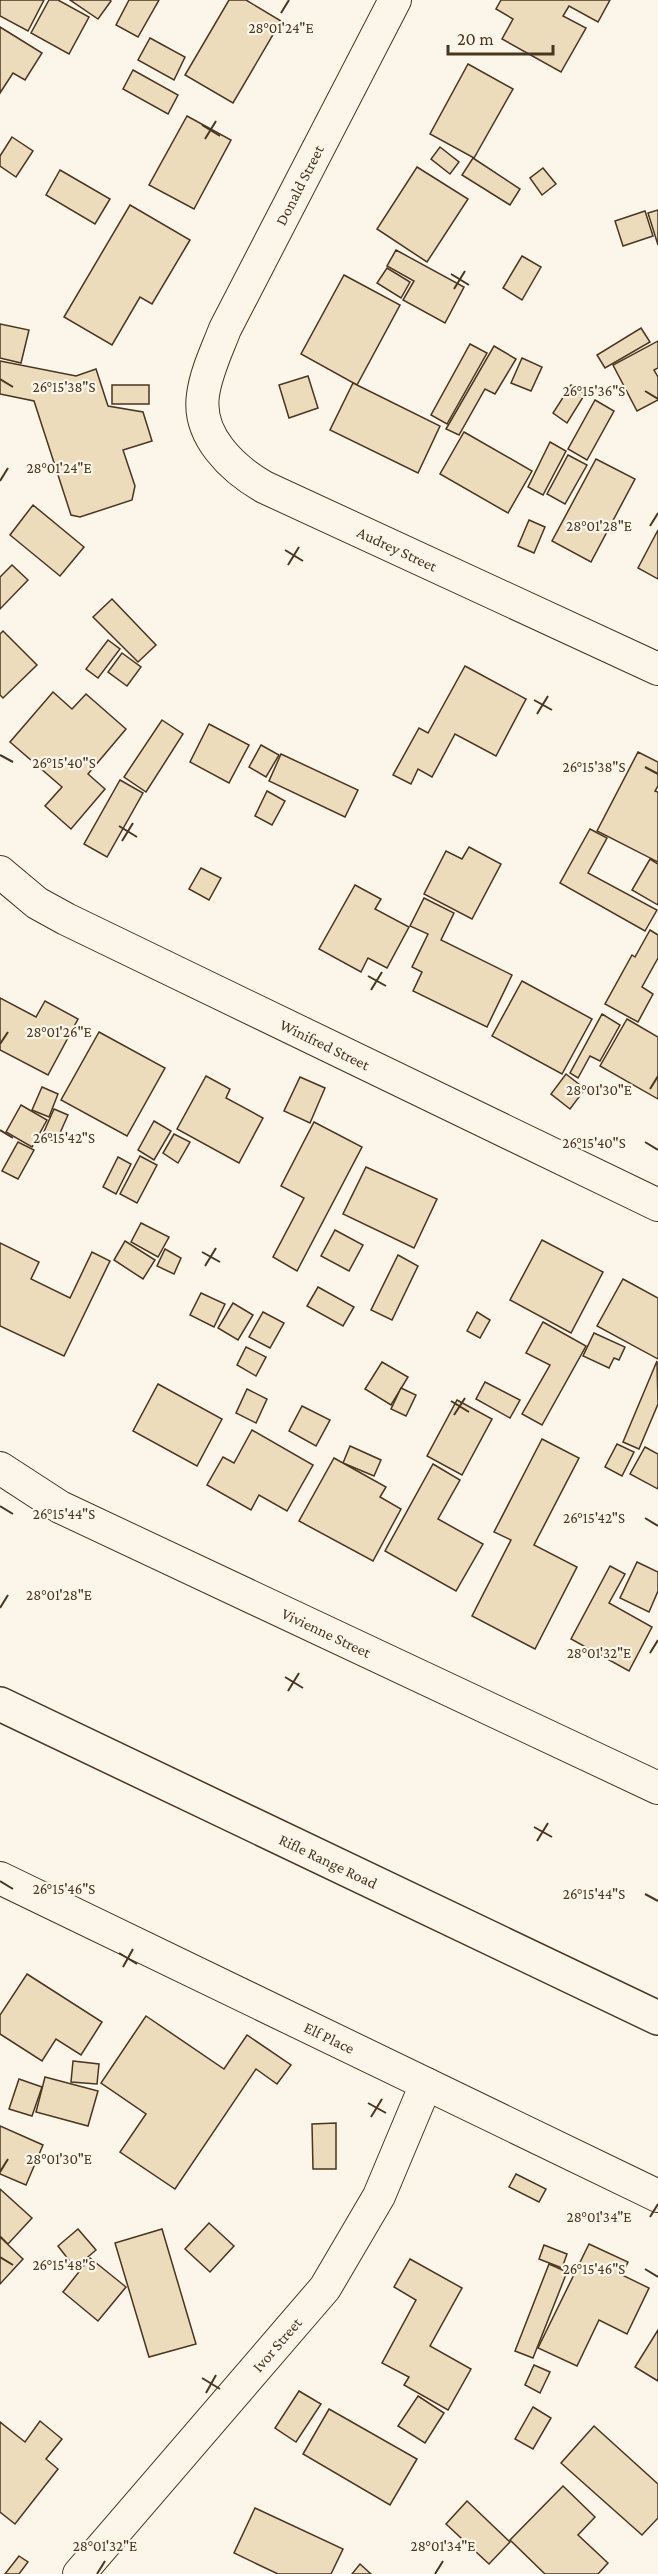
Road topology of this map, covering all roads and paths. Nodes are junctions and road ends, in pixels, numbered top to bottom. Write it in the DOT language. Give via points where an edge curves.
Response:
graph roads {
  1 [pos="395,0"];
  2 [pos="208,373"];
  3 [pos="658,669"];
  4 [pos="0,872"];
  5 [pos="658,1205"];
  6 [pos="0,1468"];
  7 [pos="0,1704"];
  8 [pos="658,1788"];
  9 [pos="0,1878"];
  10 [pos="658,2018"];
  11 [pos="426,2084"];
  12 [pos="658,2196"];
  13 [pos="80,2574"];
  1 -- 2 [label="street, Donald Street" via="225,328"];
  2 -- 3 [label="street, Audrey Street" via="202,398 214,442 228,462 245,476"];
  4 -- 5 [label="street, Winifred Street" via="37,903 66,919"];
  6 -- 8 [label="street, Vivienne Street" via="60,1507"];
  7 -- 10 [label="main road, Rifle Range Road"];
  9 -- 11 [label="street, Elf Place"];
  11 -- 12 [label="street, Elf Place"];
  11 -- 13 [label="street, Ivor Street" via="379,2196 325,2288"];
}
